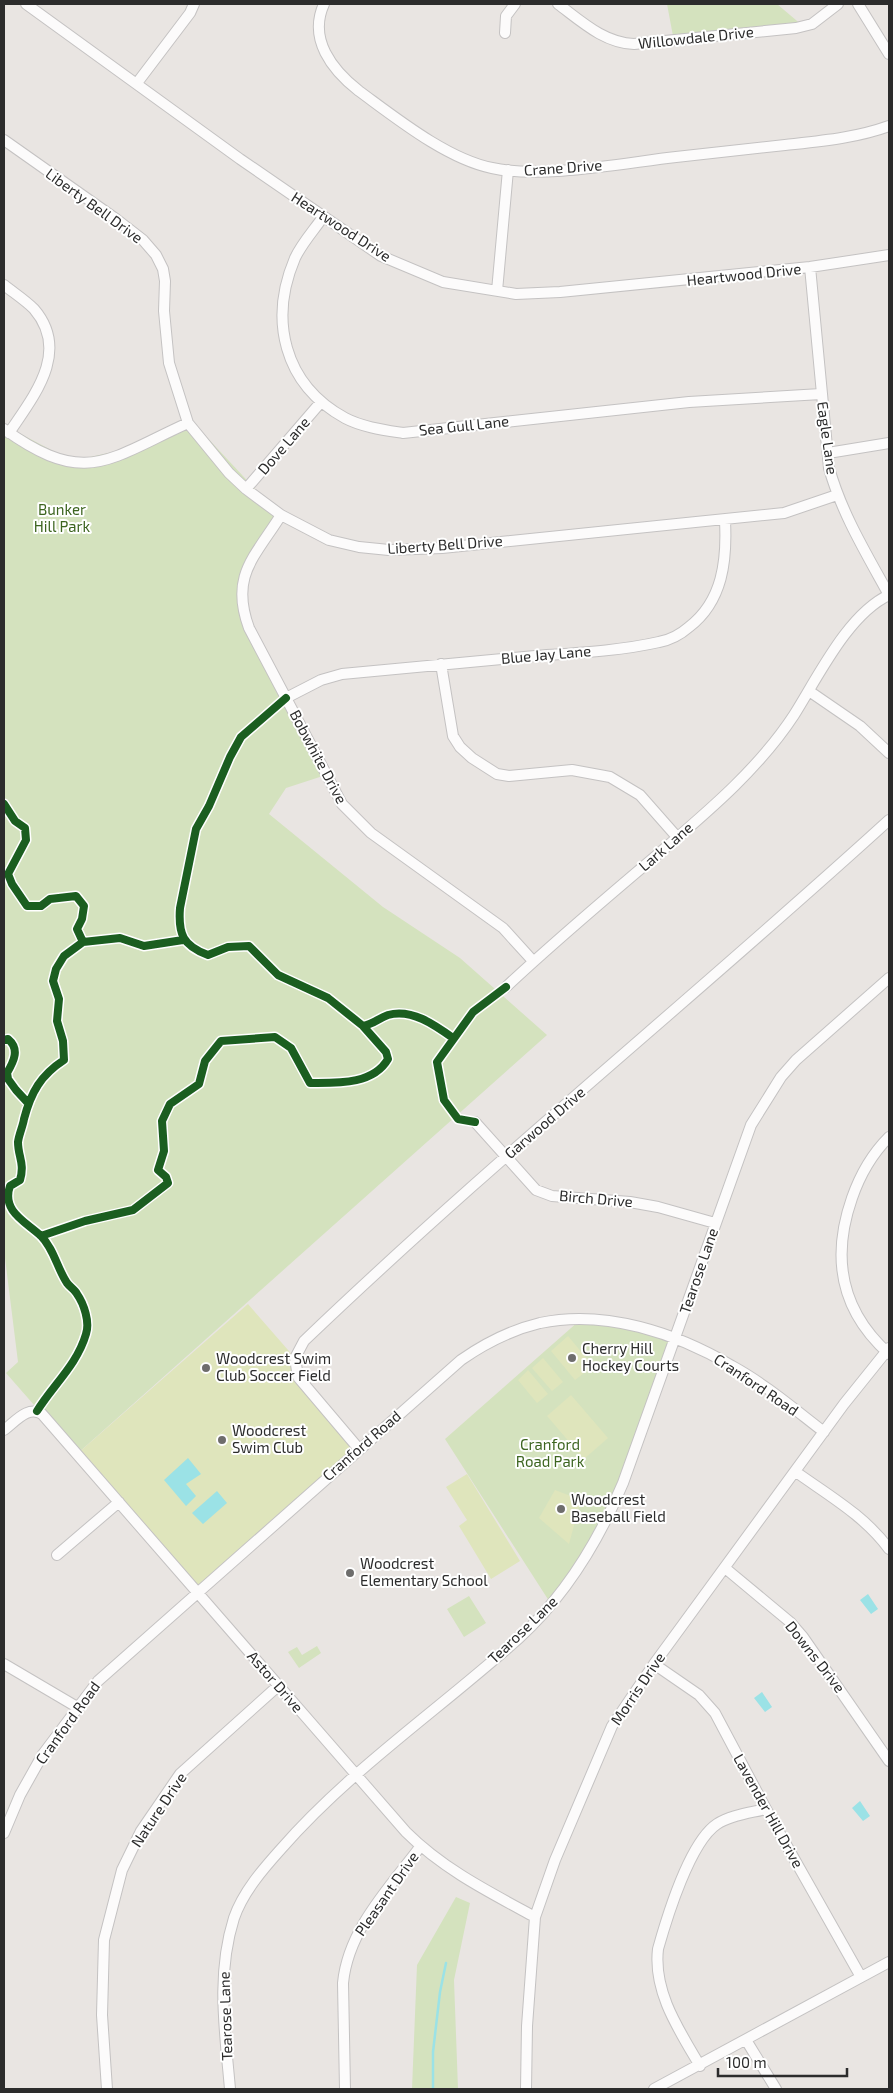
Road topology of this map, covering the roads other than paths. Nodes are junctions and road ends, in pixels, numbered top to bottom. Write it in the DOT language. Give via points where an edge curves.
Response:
graph roads {
  1 [pos="26,4"];
  2 [pos="194,4"];
  3 [pos="324,4"];
  4 [pos="516,4"];
  5 [pos="558,4"];
  6 [pos="838,4"];
  7 [pos="858,4"];
  8 [pos="506,33"];
  9 [pos="889,54"];
  10 [pos="137,84"];
  11 [pos="889,126"];
  12 [pos="4,140"];
  13 [pos="508,170"];
  14 [pos="323,217"];
  15 [pos="889,255"];
  16 [pos="810,268"];
  17 [pos="4,285"];
  18 [pos="497,292"];
  19 [pos="821,394"];
  20 [pos="321,402"];
  21 [pos="188,423"];
  22 [pos="6,431"];
  23 [pos="889,443"];
  24 [pos="828,453"];
  25 [pos="246,489"];
  26 [pos="837,495"];
  27 [pos="281,515"];
  28 [pos="725,520"];
  29 [pos="889,595"];
  30 [pos="441,664"];
  31 [pos="809,691"];
  32 [pos="286,698"];
  33 [pos="889,753"];
  34 [pos="889,820"];
  35 [pos="677,837"];
  36 [pos="533,961"];
  37 [pos="889,978"];
  38 [pos="506,987"];
  39 [pos="475,1122"];
  40 [pos="889,1136"];
  41 [pos="506,1157"];
  42 [pos="715,1223"];
  43 [pos="676,1339"];
  44 [pos="888,1351"];
  45 [pos="4,1430"];
  46 [pos="824,1432"];
  47 [pos="359,1449"];
  48 [pos="796,1472"];
  49 [pos="118,1502"];
  50 [pos="889,1549"];
  51 [pos="57,1555"];
  52 [pos="725,1568"];
  53 [pos="197,1592"];
  54 [pos="4,1664"];
  55 [pos="654,1664"];
  56 [pos="278,1686"];
  57 [pos="77,1707"];
  58 [pos="889,1761"];
  59 [pos="356,1775"];
  60 [pos="766,1808"];
  61 [pos="4,1833"];
  62 [pos="420,1846"];
  63 [pos="535,1917"];
  64 [pos="889,1962"];
  65 [pos="861,1977"];
  66 [pos="746,2040"];
  67 [pos="700,2066"];
  68 [pos="107,2089"];
  69 [pos="230,2089"];
  70 [pos="345,2089"];
  71 [pos="526,2089"];
  72 [pos="654,2089"];
  73 [pos="776,2089"];
  1 -- 10 [label="street, Heartwood Drive"];
  2 -- 10 [label="street"];
  3 -- 13 [label="street, Crane Drive" via="320,36 334,69 347,81 463,160"];
  4 -- 8 [label="street" via="506,16"];
  5 -- 6 [label="street, Willowdale Drive" via="619,44 796,28 812,24"];
  7 -- 9 [label="street"];
  10 -- 14 [label="street, Heartwood Drive"];
  11 -- 13 [label="street, Crane Drive" via="835,140 546,172"];
  12 -- 21 [label="street, Liberty Bell Drive" via="116,219 156,255 165,281 169,362"];
  13 -- 18 [label="street"];
  14 -- 18 [label="street, Heartwood Drive" via="381,256 424,276"];
  14 -- 20 [label="street, Sea Gull Lane" via="296,256 285,285 282,319 292,363 303,383"];
  15 -- 16 [label="street, Heartwood Drive"];
  16 -- 18 [label="street, Heartwood Drive" via="613,289"];
  16 -- 19 [label="street, Eagle Lane"];
  17 -- 22 [label="street" via="34,310 43,323 49,351 41,387"];
  19 -- 20 [label="street, Sea Gull Lane" via="689,402 403,433 364,426"];
  19 -- 24 [label="street, Eagle Lane"];
  20 -- 25 [label="street, Dove Lane"];
  21 -- 22 [label="street" via="120,456 104,462 85,463 50,458"];
  21 -- 25 [label="street, Liberty Bell Drive" via="229,474"];
  23 -- 24 [label="street"];
  24 -- 26 [label="street, Eagle Lane"];
  25 -- 27 [label="street, Liberty Bell Drive"];
  26 -- 28 [label="street, Liberty Bell Drive" via="784,513"];
  26 -- 29 [label="street, Eagle Lane"];
  27 -- 28 [label="street, Liberty Bell Drive" via="329,540 389,550 442,548"];
  27 -- 32 [label="street, Bobwhite Drive" via="244,574 240,590 249,628"];
  28 -- 30 [label="street, Blue Jay Lane" via="726,549 722,576 714,596 700,617 676,636 661,642 596,651"];
  29 -- 31 [label="street, Lark Lane" via="848,629"];
  30 -- 32 [label="street, Blue Jay Lane" via="342,674 321,680"];
  30 -- 35 [label="street" via="453,736 472,758 497,774 510,776 572,770 610,777 640,795"];
  31 -- 33 [label="street" via="860,726"];
  31 -- 35 [label="street, Lark Lane" via="771,747"];
  32 -- 36 [label="street, Bobwhite Drive" via="342,804 351,814 371,833 504,928"];
  34 -- 41 [label="street, Garwood Drive"];
  35 -- 36 [label="street, Lark Lane"];
  36 -- 38 [label="street, Lark Lane"];
  37 -- 42 [label="street, Tearose Lane" via="781,1077 751,1125"];
  39 -- 41 [label="street, Birch Drive"];
  40 -- 44 [label="street" via="859,1179 843,1224 841,1248 843,1277 853,1307 863,1324"];
  41 -- 42 [label="street, Birch Drive" via="536,1190 552,1196 630,1202"];
  41 -- 47 [label="street, Garwood Drive" via="306,1339 298,1350 295,1366 299,1380"];
  42 -- 43 [label="street, Tearose Lane"];
  43 -- 46 [label="street, Cranford Road" via="741,1371"];
  43 -- 47 [label="street, Cranford Road" via="621,1324 556,1321 538,1324 490,1342 461,1360"];
  43 -- 59 [label="street, Tearose Lane" via="608,1518 564,1589 520,1637"];
  44 -- 46 [label="street, Morris Drive"];
  45 -- 49 [label="street, Astor Drive" via="28,1411 42,1414"];
  46 -- 48 [label="street, Morris Drive"];
  47 -- 53 [label="street, Cranford Road"];
  48 -- 50 [label="street" via="856,1515"];
  48 -- 52 [label="street, Morris Drive"];
  49 -- 51 [label="street"];
  49 -- 53 [label="street, Astor Drive"];
  52 -- 55 [label="street, Morris Drive"];
  52 -- 58 [label="street, Downs Drive" via="790,1622 803,1637"];
  53 -- 56 [label="street, Astor Drive"];
  53 -- 57 [label="street, Cranford Road" via="98,1681"];
  54 -- 57 [label="street"];
  55 -- 60 [label="street, Lavender Hill Drive" via="699,1696 715,1713"];
  55 -- 63 [label="street, Morris Drive" via="612,1726 555,1860"];
  56 -- 59 [label="street, Astor Drive"];
  56 -- 68 [label="street, Nature Drive" via="180,1774 141,1831 122,1870 104,1940 102,2006"];
  57 -- 61 [label="street, Cranford Road" via="43,1754 20,1794"];
  59 -- 62 [label="street, Astor Drive"];
  59 -- 69 [label="street, Tearose Lane" via="298,1829 269,1862 235,1917 222,1973"];
  60 -- 65 [label="street, Lavender Hill Drive"];
  60 -- 67 [label="street" via="727,1819 709,1830 702,1839 684,1874 658,1949 656,1962 662,1992 677,2027"];
  62 -- 63 [label="street, Astor Drive" via="469,1881"];
  62 -- 70 [label="street, Pleasant Drive" via="358,1932 344,1967"];
  63 -- 71 [label="street, Morris Drive" via="526,2026"];
  64 -- 65 [label="street"];
  65 -- 66 [label="street"];
  66 -- 67 [label="street"];
  66 -- 73 [label="street"];
  67 -- 72 [label="street"];
}
